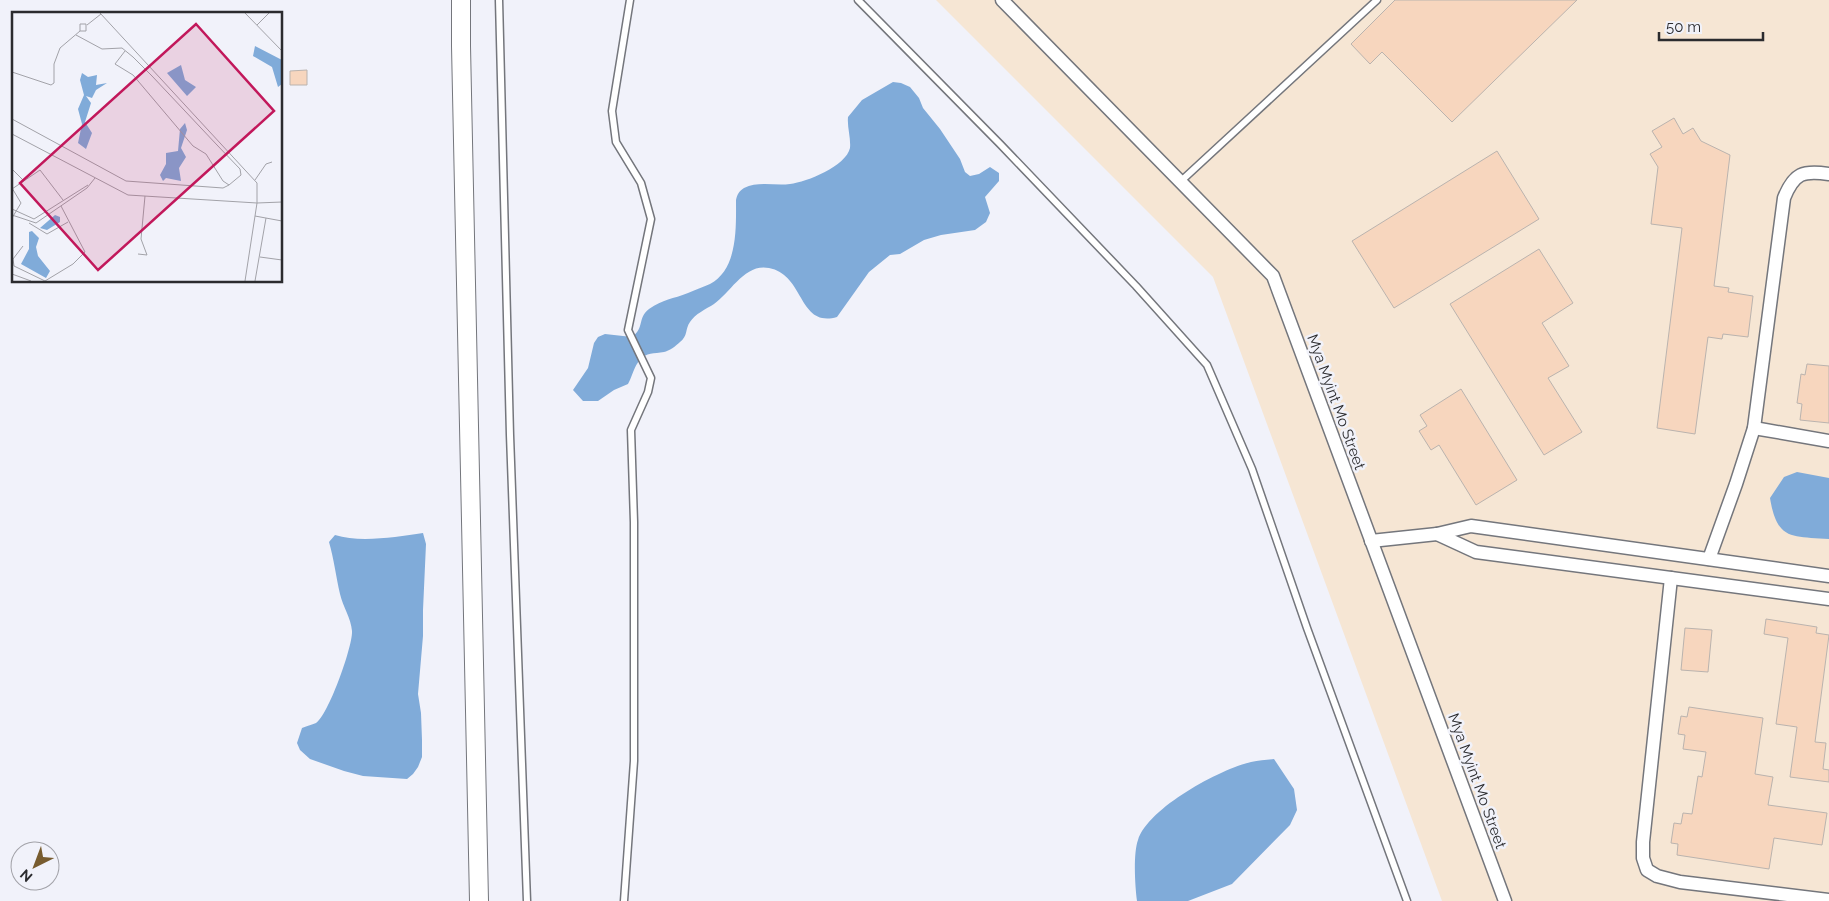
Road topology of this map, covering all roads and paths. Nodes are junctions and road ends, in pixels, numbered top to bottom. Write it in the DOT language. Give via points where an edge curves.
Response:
graph roads {
  1 [pos="461,0"];
  2 [pos="499,0"];
  3 [pos="630,0"];
  4 [pos="858,0"];
  5 [pos="1002,0"];
  6 [pos="1378,0"];
  7 [pos="1829,174"];
  8 [pos="1180,182"];
  9 [pos="1754,428"];
  10 [pos="1829,441"];
  11 [pos="1437,534"];
  12 [pos="1371,541"];
  13 [pos="1709,559"];
  14 [pos="1829,576"];
  15 [pos="1671,578"];
  16 [pos="1829,599"];
  17 [pos="1796,899"];
  18 [pos="1829,900"];
  19 [pos="480,901"];
  20 [pos="527,901"];
  21 [pos="624,901"];
  22 [pos="1407,901"];
  23 [pos="1504,901"];
  1 -- 19 [label="main road"];
  2 -- 20 [label="lane"];
  3 -- 21 [label="lane" via="612,111 616,142 642,183 651,219 628,330 651,378 631,430 634,761"];
  4 -- 22 [label="lane" via="1136,286 1207,365 1252,469"];
  5 -- 8 [label="street, Mya Myint Mo Street"];
  6 -- 8 [label="lane"];
  7 -- 9 [label="street" via="1810,171 1798,176 1784,198"];
  8 -- 12 [label="street, Mya Myint Mo Street" via="1273,276"];
  9 -- 10 [label="street"];
  9 -- 13 [label="street"];
  11 -- 12 [label="street"];
  11 -- 13 [label="street" via="1471,526"];
  11 -- 15 [label="street" via="1476,552"];
  12 -- 23 [label="street, Mya Myint Mo Street"];
  13 -- 14 [label="street"];
  15 -- 16 [label="street"];
  15 -- 17 [label="street" via="1644,842 1643,858 1647,870 1680,882"];
  17 -- 18 [label="street"];
}
